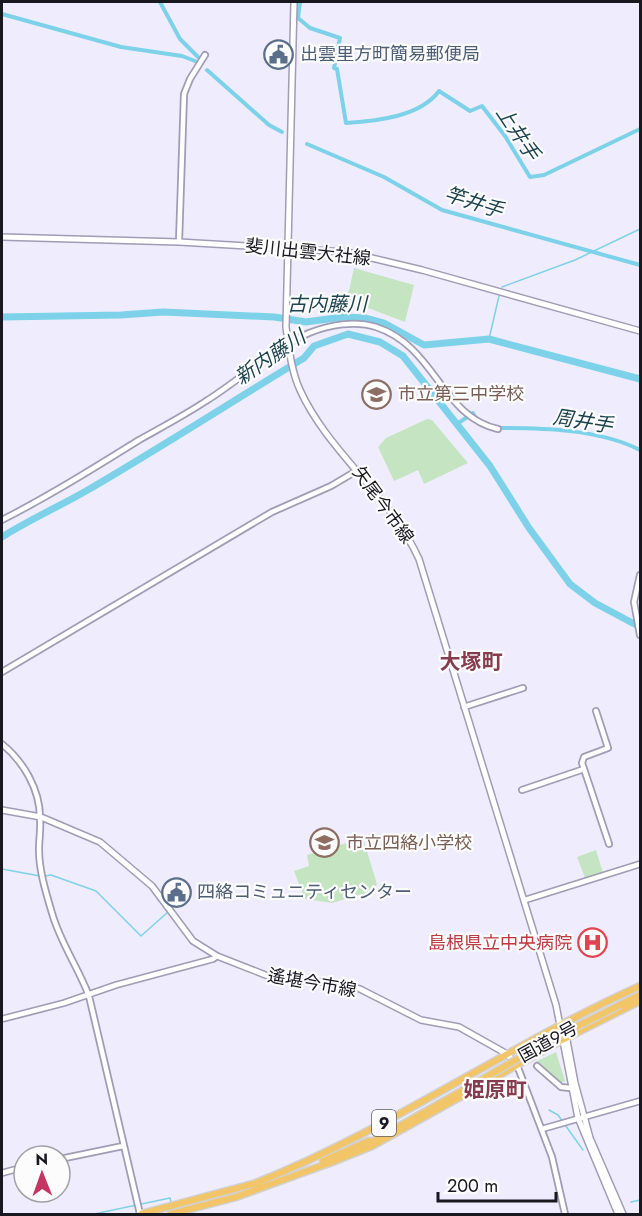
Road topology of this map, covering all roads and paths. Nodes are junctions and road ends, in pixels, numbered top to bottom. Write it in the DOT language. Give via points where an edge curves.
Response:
graph roads {
  1 [pos="294,2"];
  2 [pos="205,55"];
  3 [pos="2,237"];
  4 [pos="179,242"];
  5 [pos="289,248"];
  6 [pos="640,331"];
  7 [pos="288,344"];
  8 [pos="498,429"];
  9 [pos="358,470"];
  10 [pos="2,520"];
  11 [pos="640,576"];
  12 [pos="640,635"];
  13 [pos="2,672"];
  14 [pos="523,688"];
  15 [pos="464,707"];
  16 [pos="596,711"];
  17 [pos="2,744"];
  18 [pos="584,769"];
  19 [pos="522,790"];
  20 [pos="2,810"];
  21 [pos="40,817"];
  22 [pos="609,844"];
  23 [pos="640,864"];
  24 [pos="525,900"];
  25 [pos="217,956"];
  26 [pos="640,986"];
  27 [pos="640,995"];
  28 [pos="89,996"];
  29 [pos="640,1002"];
  30 [pos="2,1019"];
  31 [pos="561,1023"];
  32 [pos="565,1039"];
  33 [pos="507,1054"];
  34 [pos="517,1065"];
  35 [pos="537,1066"];
  36 [pos="570,1088"];
  37 [pos="640,1101"];
  38 [pos="581,1118"];
  39 [pos="542,1130"];
  40 [pos="383,1135"];
  41 [pos="123,1146"];
  42 [pos="72,1157"];
  43 [pos="327,1164"];
  44 [pos="256,1183"];
  45 [pos="140,1215"];
  46 [pos="171,1215"];
  47 [pos="565,1215"];
  48 [pos="618,1215"];
  49 [pos="624,1215"];
  1 -- 5 [label="main road, 矢尾今市線"];
  2 -- 4 [label="street" via="184,94"];
  3 -- 4 [label="main road, 斐川出雲大社線"];
  4 -- 5 [label="main road, 斐川出雲大社線"];
  5 -- 6 [label="main road, 斐川出雲大社線" via="367,255"];
  5 -- 7 [label="main road, 矢尾今市線"];
  7 -- 8 [label="street" via="327,327 350,324 393,333 417,351 461,409 473,419"];
  7 -- 9 [label="main road, 矢尾今市線" via="294,374 308,406"];
  7 -- 10 [label="street" via="207,401 46,498"];
  9 -- 13 [label="street" via="272,512"];
  9 -- 15 [label="main road, 矢尾今市線" via="412,542"];
  11 -- 12 [label="street" via="634,602"];
  14 -- 15 [label="street"];
  15 -- 24 [label="main road, 矢尾今市線"];
  16 -- 18 [label="street" via="608,748 584,757"];
  17 -- 21 [label="street" via="22,763 38,797"];
  18 -- 19 [label="street"];
  18 -- 22 [label="street"];
  20 -- 21 [label="main road, 遙堪今市線"];
  21 -- 25 [label="main road, 遙堪今市線" via="100,843 152,886 193,941"];
  21 -- 28 [label="street" via="39,851 51,912"];
  23 -- 24 [label="street"];
  24 -- 31 [label="main road, 矢尾今市線"];
  25 -- 28 [label="street"];
  25 -- 33 [label="main road, 遙堪今市線" via="273,978 345,984 360,989 421,1020 454,1025"];
  26 -- 31 [label="highway, 9"];
  27 -- 40 [label="highway, 国道9号 / 9, bridge" via="568,1030"];
  28 -- 30 [label="street"];
  28 -- 41 [label="street"];
  29 -- 32 [label="highway, 9"];
  31 -- 32 [label="main road"];
  31 -- 33 [label="highway, 9"];
  32 -- 34 [label="highway, 9"];
  32 -- 36 [label="main road"];
  32 -- 38 [label="main road"];
  33 -- 34 [label="main road, 遙堪今市線"];
  33 -- 44 [label="highway, 9" via="346,1143"];
  34 -- 39 [label="street"];
  34 -- 43 [label="highway, 9" via="372,1146"];
  35 -- 36 [label="street" via="561,1087"];
  36 -- 38 [label="main road"];
  37 -- 38 [label="street"];
  38 -- 39 [label="street"];
  38 -- 48 [label="main road"];
  38 -- 49 [label="main road"];
  39 -- 47 [label="street"];
  40 -- 43 [label="highway, 国道9号 / 9"];
  40 -- 44 [label="highway, 国道9号 / 9" via="314,1165"];
  41 -- 42 [label="street"];
  41 -- 45 [label="street"];
  43 -- 46 [label="highway, 国道9号 / 9" via="236,1197"];
  44 -- 45 [label="highway, 国道9号 / 9"];
}
